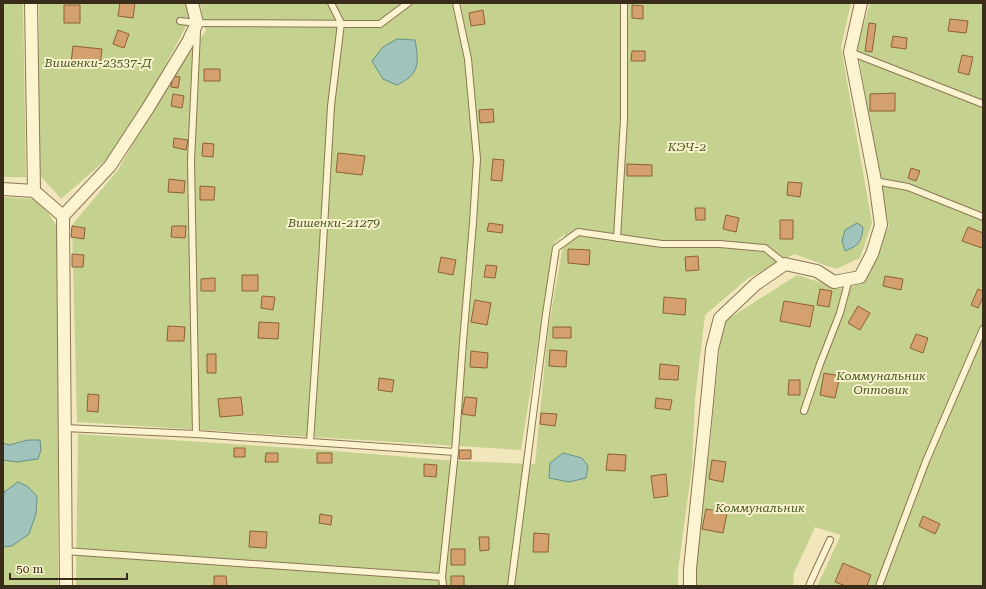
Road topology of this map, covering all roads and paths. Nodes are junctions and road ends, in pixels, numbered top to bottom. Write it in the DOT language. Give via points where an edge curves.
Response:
graph roads {
  1 [pos="31,3"];
  2 [pos="192,3"];
  3 [pos="331,3"];
  4 [pos="408,3"];
  5 [pos="456,3"];
  6 [pos="624,3"];
  7 [pos="861,3"];
  8 [pos="180,21"];
  9 [pos="197,24"];
  10 [pos="341,24"];
  11 [pos="850,52"];
  12 [pos="983,104"];
  13 [pos="875,181"];
  14 [pos="3,189"];
  15 [pos="34,191"];
  16 [pos="63,216"];
  17 [pos="983,217"];
  18 [pos="617,238"];
  19 [pos="785,264"];
  20 [pos="850,279"];
  21 [pos="983,329"];
  22 [pos="804,412"];
  23 [pos="64,428"];
  24 [pos="196,434"];
  25 [pos="310,442"];
  26 [pos="455,452"];
  27 [pos="830,540"];
  28 [pos="65,551"];
  29 [pos="442,577"];
  30 [pos="66,586"];
  31 [pos="444,586"];
  32 [pos="511,586"];
  33 [pos="690,586"];
  34 [pos="809,586"];
  35 [pos="879,586"];
  1 -- 15 [label="street"];
  2 -- 9 [label="street"];
  3 -- 10 [label="lane"];
  4 -- 10 [label="lane" via="380,24"];
  5 -- 26 [label="lane" via="468,59 477,159"];
  6 -- 18 [label="lane" via="624,119"];
  7 -- 11 [label="street"];
  8 -- 9 [label="lane"];
  9 -- 10 [label="lane"];
  9 -- 16 [label="street" via="110,166"];
  9 -- 24 [label="lane" via="191,161"];
  10 -- 25 [label="lane" via="331,106"];
  11 -- 12 [label="lane"];
  11 -- 13 [label="street"];
  13 -- 17 [label="lane" via="908,187"];
  13 -- 20 [label="street" via="882,225 872,254 860,277"];
  14 -- 15 [label="street"];
  15 -- 16 [label="street"];
  16 -- 23 [label="street"];
  18 -- 19 [label="lane" via="662,244 720,244 765,248"];
  18 -- 32 [label="lane" via="578,232 556,248"];
  19 -- 20 [label="street" via="817,271 834,282"];
  19 -- 33 [label="street" via="756,284 720,318 712,349"];
  20 -- 22 [label="lane"];
  21 -- 35 [label="lane" via="926,461"];
  23 -- 24 [label="lane"];
  23 -- 28 [label="street"];
  24 -- 25 [label="lane"];
  25 -- 26 [label="lane"];
  26 -- 29 [label="lane"];
  27 -- 34 [label="lane"];
  28 -- 29 [label="lane"];
  28 -- 30 [label="street"];
  29 -- 31 [label="lane"];
}
